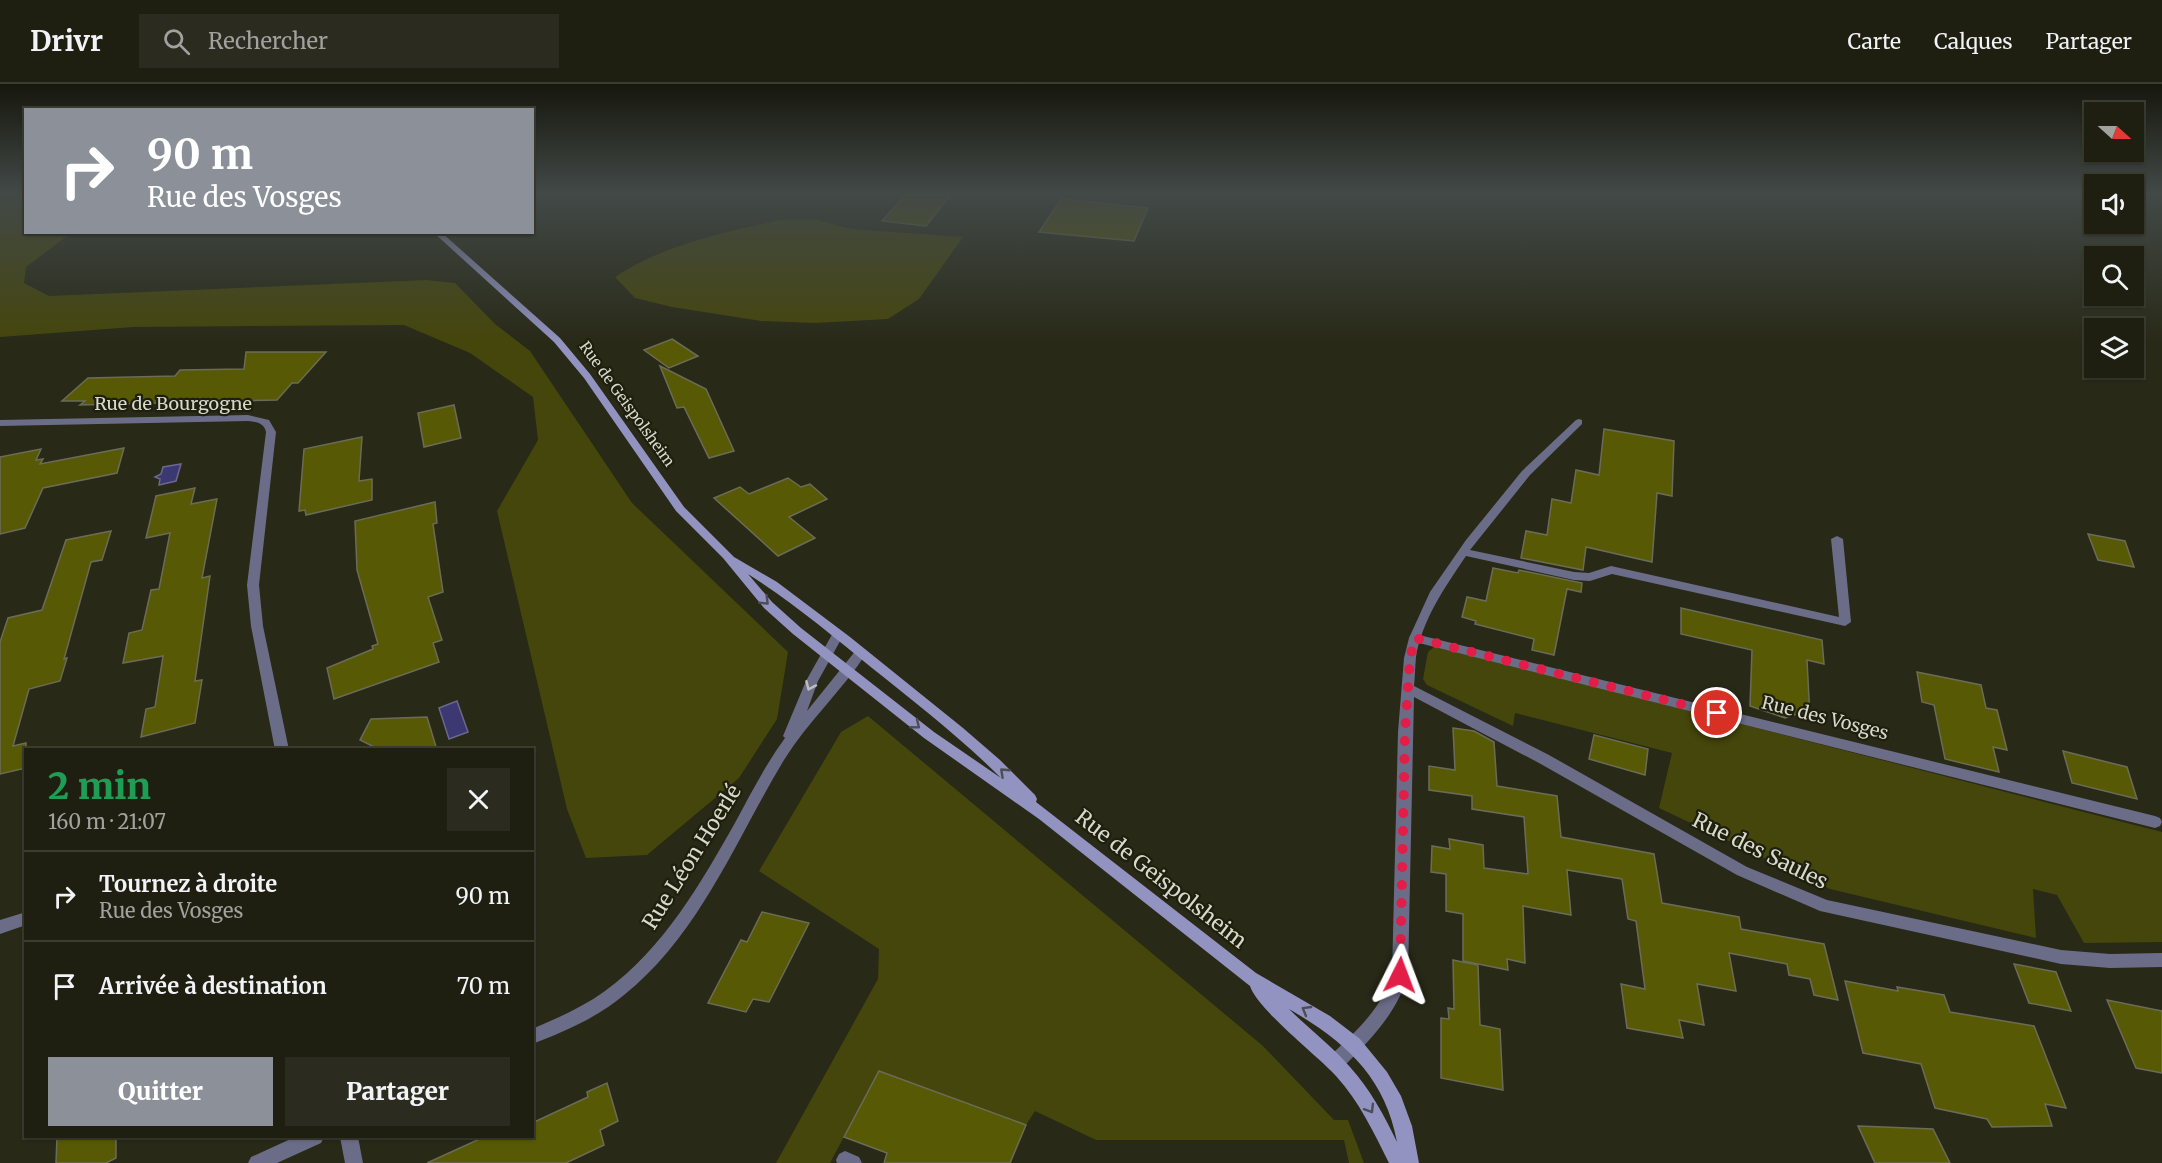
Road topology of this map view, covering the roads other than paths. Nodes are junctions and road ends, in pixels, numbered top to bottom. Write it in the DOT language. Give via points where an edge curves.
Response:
graph roads {
  1 [pos="449,243"];
  2 [pos="1579,422"];
  3 [pos="0,423"];
  4 [pos="1837,539"];
  5 [pos="1463,552"];
  6 [pos="728,556"];
  7 [pos="838,634"];
  8 [pos="1415,638"];
  9 [pos="861,652"];
  10 [pos="828,655"];
  11 [pos="847,671"];
  12 [pos="1408,688"];
  13 [pos="787,746"];
  14 [pos="282,748"];
  15 [pos="1044,815"];
  16 [pos="2155,822"];
  17 [pos="24,919"];
  18 [pos="0,927"];
  19 [pos="2162,960"];
  20 [pos="1250,978"];
  21 [pos="534,1036"];
  22 [pos="1354,1044"];
  23 [pos="1335,1063"];
  24 [pos="313,1138"];
  25 [pos="349,1138"];
  26 [pos="257,1163"];
  27 [pos="354,1163"];
  28 [pos="1398,1163"];
  29 [pos="1410,1163"];
  1 -- 6 [label="main road, Rue de Geispolsheim" via="557,340 680,509"];
  2 -- 5 [label="street" via="1509,491"];
  3 -- 14 [label="street, Rue de Bourgogne" via="248,418 267,424 271,432 254,585 257,626"];
  4 -- 5 [label="street" via="1845,622 1611,570 1590,577 1574,576"];
  5 -- 8 [label="street" via="1436,592"];
  6 -- 7 [label="main road, Rue de Geispolsheim"];
  6 -- 10 [label="main road, Rue de Geispolsheim, one-way" via="768,605"];
  7 -- 9 [label="main road, Rue de Geispolsheim"];
  7 -- 10 [label="street, Rue Léon Hoerlé"];
  8 -- 12 [label="street"];
  8 -- 16 [label="street, Rue des Vosges"];
  9 -- 11 [label="street, Rue Léon Hoerlé"];
  15 -- 9 [label="main road, Rue de Geispolsheim, one-way" via="1010,777 955,728"];
  10 -- 11 [label="main road, Rue de Geispolsheim"];
  10 -- 13 [label="street, Rue Léon Hoerlé, one-way" via="812,681"];
  11 -- 13 [label="street, Rue Léon Hoerlé"];
  11 -- 15 [label="main road, Rue de Geispolsheim, one-way" via="929,735"];
  12 -- 19 [label="street, Rue des Saules" via="1743,871 1826,906 2061,957"];
  12 -- 22 [label="street" via="1400,975 1380,1017"];
  13 -- 21 [label="street, Rue Léon Hoerlé" via="702,890 653,957 633,979 601,1003"];
  15 -- 20 [label="main road, Rue de Geispolsheim"];
  17 -- 18 [label="street"];
  22 -- 20 [label="main road, Rue de Geispolsheim, one-way" via="1324,1021"];
  20 -- 23 [label="main road, Rue de Geispolsheim"];
  22 -- 23 [label="street"];
  22 -- 29 [label="main road" via="1395,1102"];
  23 -- 28 [label="main road, one-way" via="1367,1103"];
  24 -- 26 [label="street"];
  25 -- 27 [label="street"];
}
